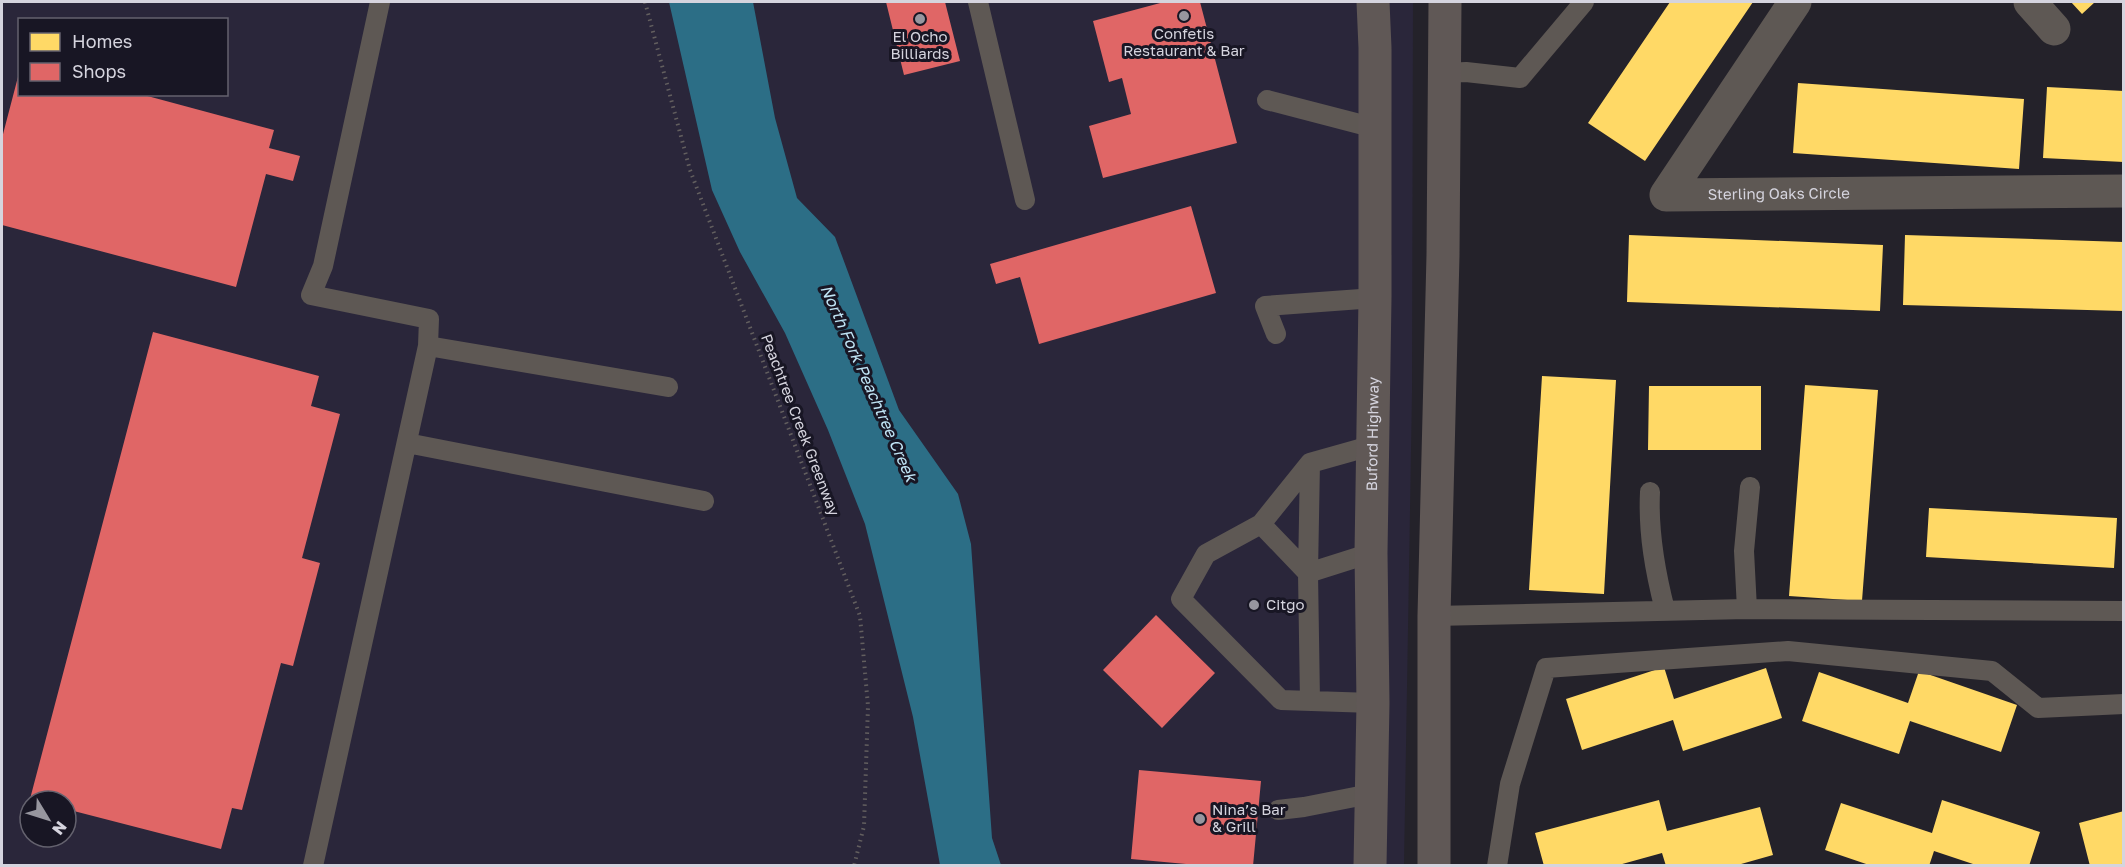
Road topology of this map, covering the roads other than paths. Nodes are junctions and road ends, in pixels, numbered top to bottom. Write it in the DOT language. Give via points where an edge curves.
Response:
graph roads {
  1 [pos="380,2"];
  2 [pos="978,2"];
  3 [pos="1372,2"];
  4 [pos="1445,2"];
  5 [pos="1584,2"];
  6 [pos="1795,2"];
  7 [pos="2030,2"];
  8 [pos="2054,29"];
  9 [pos="1445,73"];
  10 [pos="1266,100"];
  11 [pos="1375,128"];
  12 [pos="2124,190"];
  13 [pos="1025,200"];
  14 [pos="1375,298"];
  15 [pos="1276,334"];
  16 [pos="428,346"];
  17 [pos="668,387"];
  18 [pos="407,443"];
  19 [pos="1374,445"];
  20 [pos="1310,463"];
  21 [pos="1750,487"];
  22 [pos="1650,492"];
  23 [pos="704,501"];
  24 [pos="1261,524"];
  25 [pos="1371,553"];
  26 [pos="1308,573"];
  27 [pos="1747,609"];
  28 [pos="1665,610"];
  29 [pos="2124,611"];
  30 [pos="1434,616"];
  31 [pos="1310,701"];
  32 [pos="1372,703"];
  33 [pos="2124,704"];
  34 [pos="1370,794"];
  35 [pos="1278,810"];
  36 [pos="313,866"];
  37 [pos="1370,866"];
  38 [pos="1434,866"];
  39 [pos="1497,866"];
  1 -- 16 [label="lane" via="323,266 311,294 429,319"];
  2 -- 13 [label="lane"];
  3 -- 11 [label="main road, Buford Highway"];
  4 -- 9 [label="main road"];
  5 -- 9 [label="lane" via="1520,78"];
  6 -- 12 [label="street, Sterling Oaks Circle" via="1666,195"];
  7 -- 8 [label="street"];
  9 -- 30 [label="main road"];
  10 -- 11 [label="lane"];
  11 -- 14 [label="main road, Buford Highway"];
  14 -- 15 [label="lane" via="1265,306"];
  14 -- 19 [label="main road, Buford Highway"];
  16 -- 17 [label="lane"];
  16 -- 18 [label="lane"];
  18 -- 23 [label="lane"];
  18 -- 36 [label="lane"];
  19 -- 20 [label="lane"];
  19 -- 25 [label="main road, Buford Highway"];
  20 -- 24 [label="lane"];
  20 -- 26 [label="lane"];
  21 -- 27 [label="lane" via="1744,551"];
  22 -- 28 [label="lane" via="1654,565"];
  24 -- 26 [label="lane"];
  24 -- 31 [label="lane" via="1206,554 1181,599 1281,700"];
  25 -- 26 [label="lane"];
  25 -- 32 [label="main road, Buford Highway"];
  26 -- 31 [label="lane"];
  27 -- 28 [label="lane"];
  27 -- 29 [label="lane"];
  28 -- 30 [label="lane"];
  30 -- 38 [label="main road"];
  31 -- 32 [label="lane"];
  32 -- 34 [label="main road, Buford Highway"];
  33 -- 39 [label="lane" via="2038,708 1992,672 1788,651 1546,668 1510,784"];
  34 -- 35 [label="lane"];
  34 -- 37 [label="main road, Buford Highway"];
}
